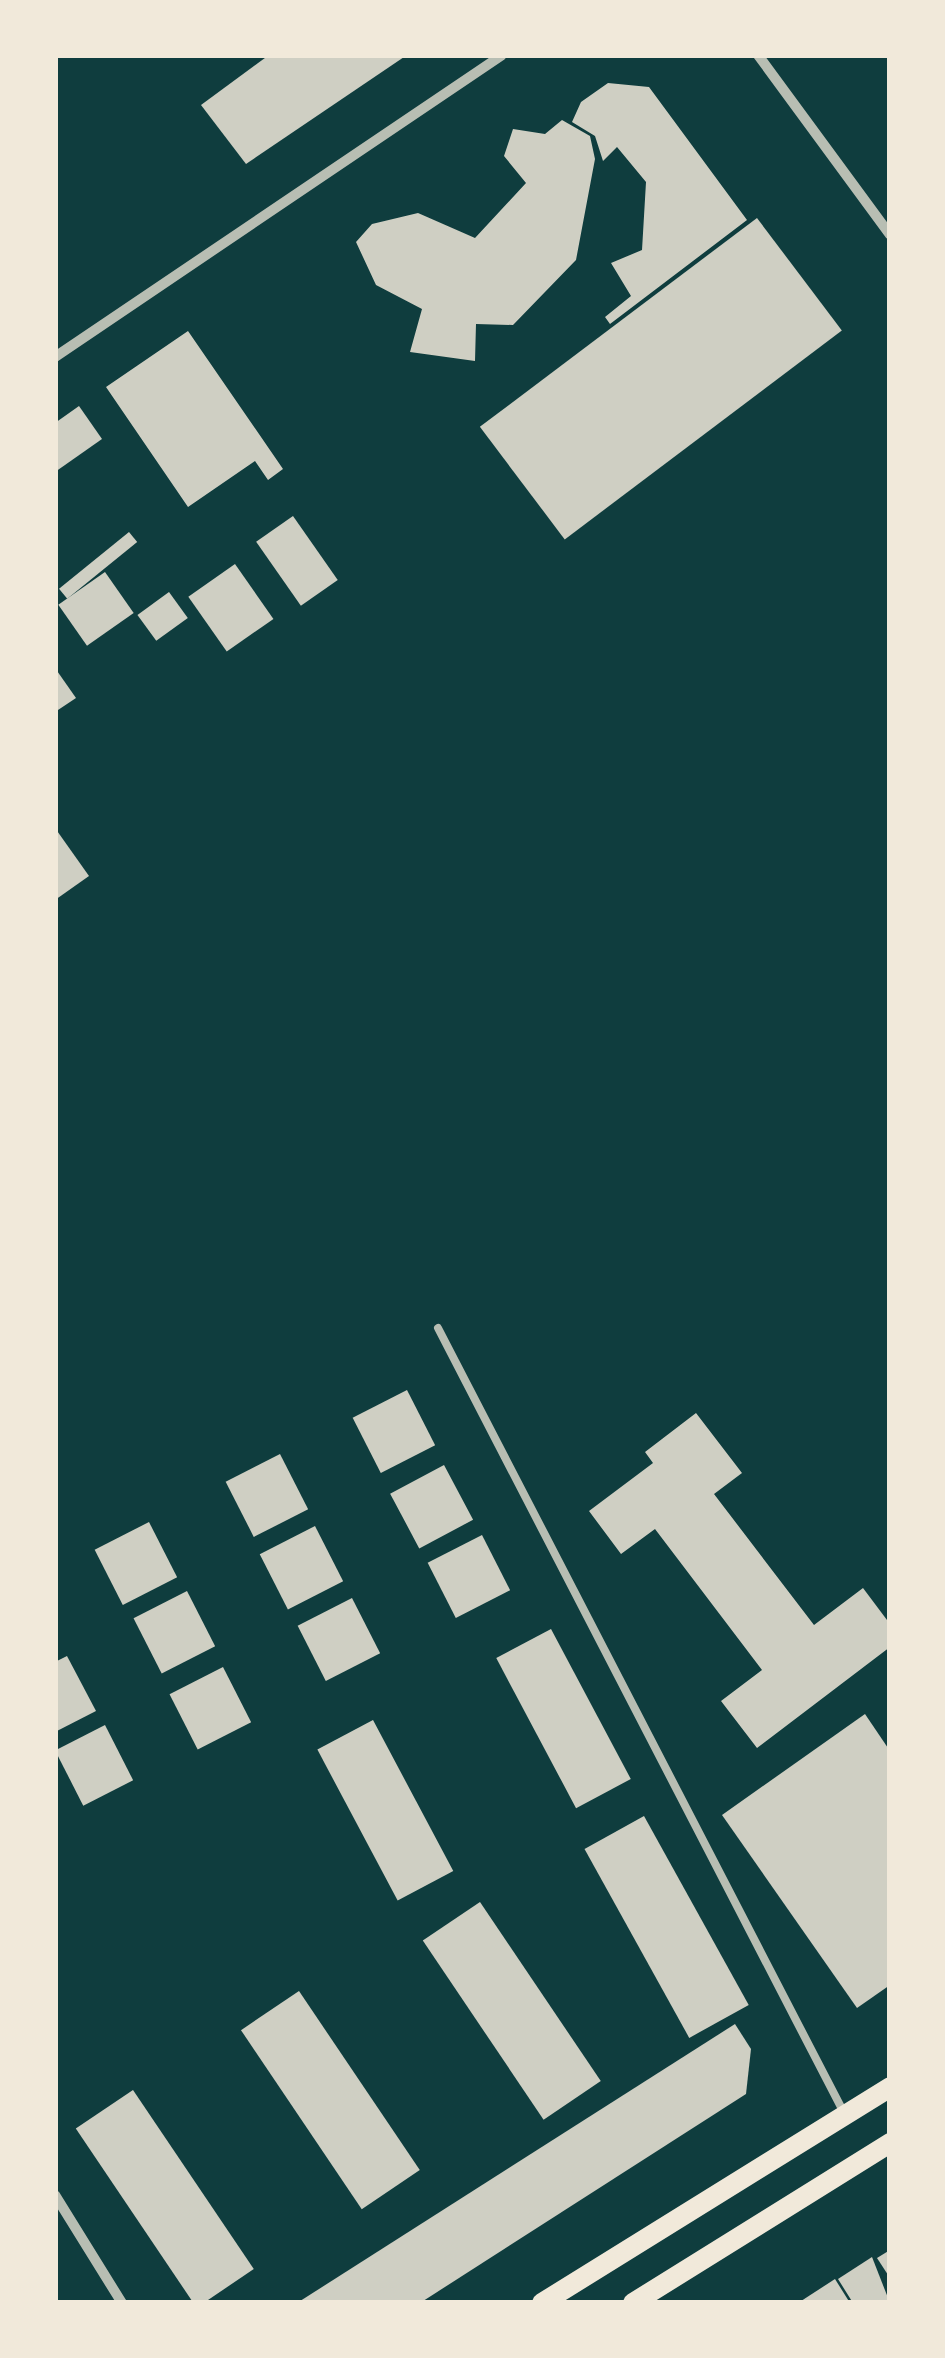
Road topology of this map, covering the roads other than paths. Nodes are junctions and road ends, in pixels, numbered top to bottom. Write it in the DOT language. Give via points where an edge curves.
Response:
graph roads {
  1 [pos="502,55"];
  2 [pos="758,55"];
  3 [pos="890,235"];
  4 [pos="55,358"];
  5 [pos="438,1328"];
  6 [pos="890,2087"];
  7 [pos="845,2115"];
  8 [pos="890,2143"];
  9 [pos="55,2194"];
  10 [pos="122,2303"];
  11 [pos="542,2303"];
  12 [pos="633,2303"];
  1 -- 4 [label="street"];
  2 -- 3 [label="street"];
  5 -- 7 [label="lane"];
  6 -- 7 [label="main road"];
  7 -- 11 [label="main road"];
  8 -- 12 [label="main road"];
  9 -- 10 [label="street"];
}
